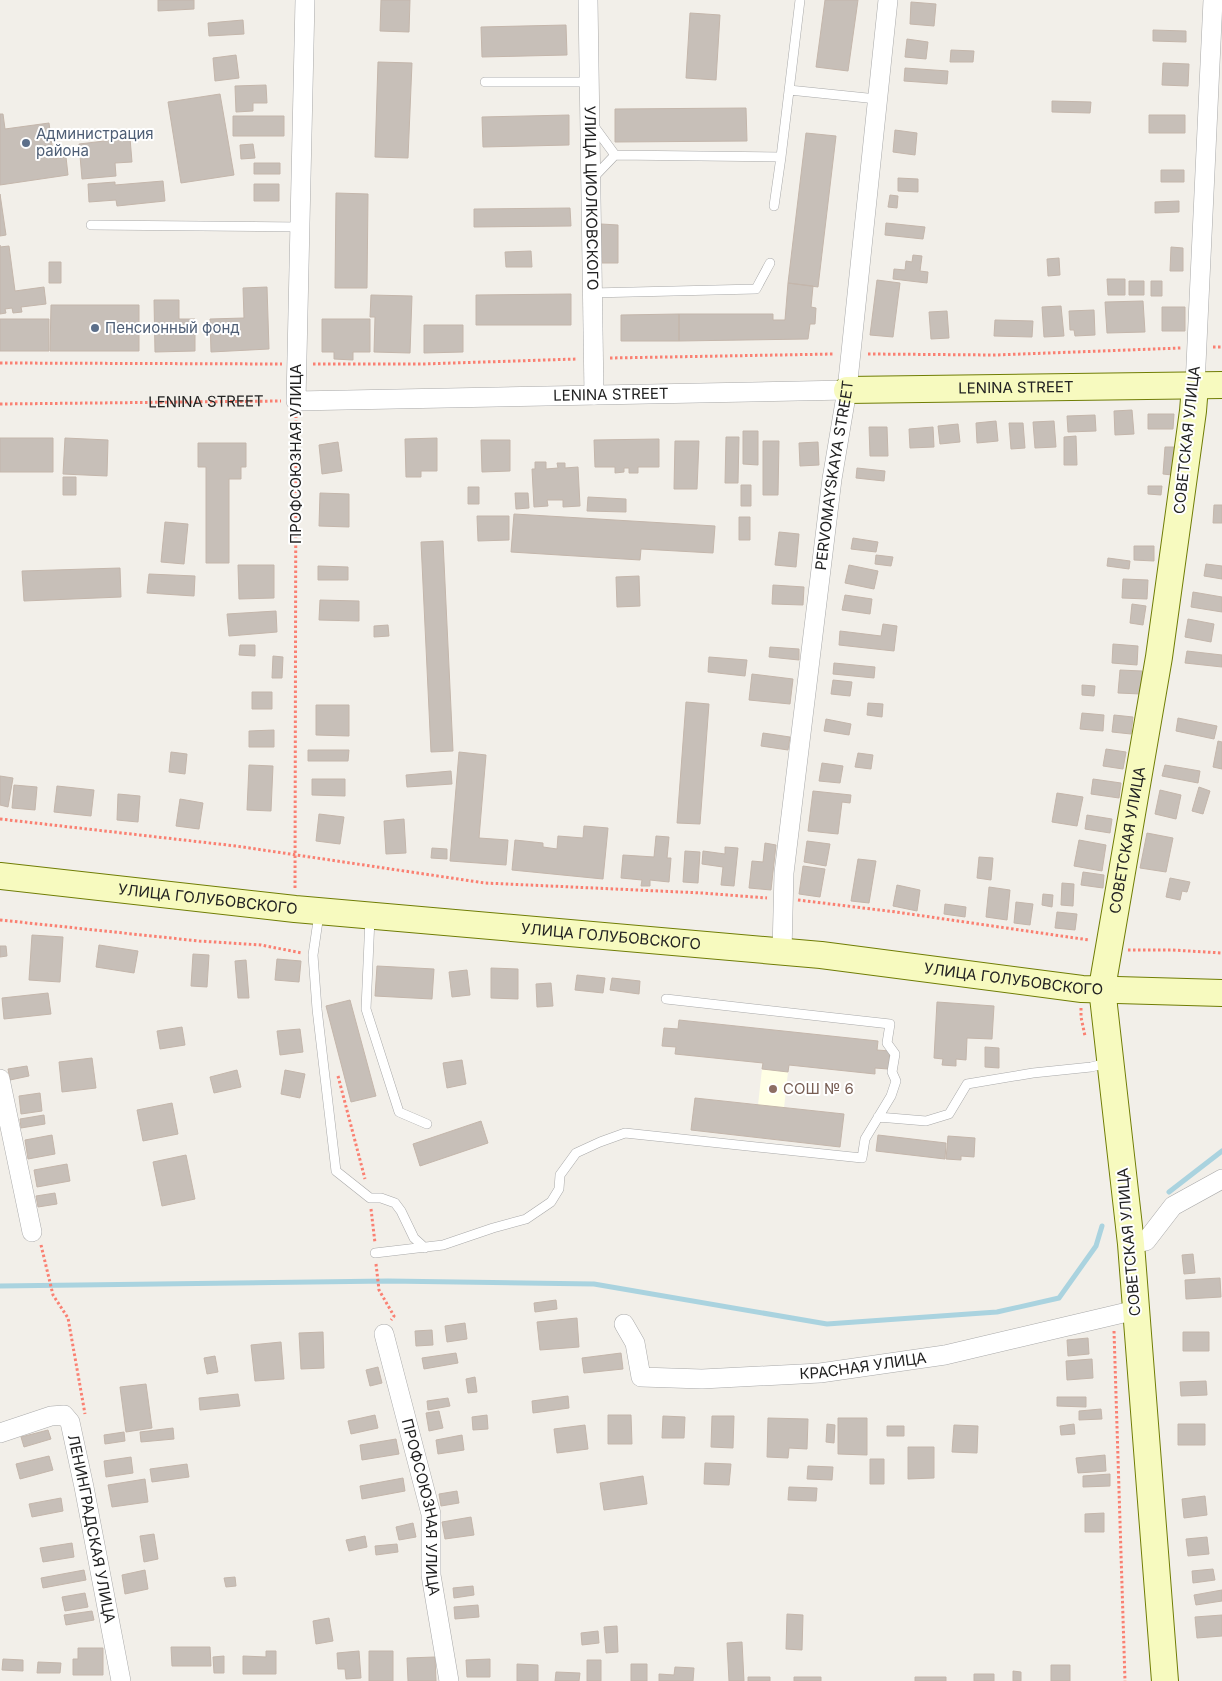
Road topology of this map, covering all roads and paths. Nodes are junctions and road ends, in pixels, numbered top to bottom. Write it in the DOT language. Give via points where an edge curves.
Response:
graph roads {
  1 [pos="304,0"];
  2 [pos="588,0"];
  3 [pos="800,0"];
  4 [pos="888,0"];
  5 [pos="1213,0"];
  6 [pos="485,82"];
  7 [pos="590,82"];
  8 [pos="789,90"];
  9 [pos="877,99"];
  10 [pos="591,122"];
  11 [pos="614,155"];
  12 [pos="782,156"];
  13 [pos="592,179"];
  14 [pos="774,206"];
  15 [pos="90,225"];
  16 [pos="300,227"];
  17 [pos="770,263"];
  18 [pos="592,293"];
  19 [pos="1222,347"];
  20 [pos="1196,348"];
  21 [pos="850,354"];
  22 [pos="593,358"];
  23 [pos="0,363"];
  24 [pos="297,364"];
  25 [pos="1222,385"];
  26 [pos="1195,386"];
  27 [pos="846,390"];
  28 [pos="594,395"];
  29 [pos="296,401"];
  30 [pos="0,404"];
  31 [pos="0,819"];
  32 [pos="295,855"];
  33 [pos="0,876"];
  34 [pos="783,899"];
  35 [pos="308,910"];
  36 [pos="370,915"];
  37 [pos="0,920"];
  38 [pos="1109,949"];
  39 [pos="782,951"];
  40 [pos="1222,953"];
  41 [pos="313,955"];
  42 [pos="1102,988"];
  43 [pos="1222,993"];
  44 [pos="666,999"];
  45 [pos="1110,1062"];
  46 [pos="337,1069"];
  47 [pos="0,1079"];
  48 [pos="878,1117"];
  49 [pos="428,1124"];
  50 [pos="1222,1180"];
  51 [pos="370,1198"];
  52 [pos="32,1232"];
  53 [pos="1131,1244"];
  54 [pos="424,1248"];
  55 [pos="376,1253"];
  56 [pos="50,1282"];
  57 [pos="52,1289"];
  58 [pos="1136,1310"];
  59 [pos="624,1324"];
  60 [pos="384,1334"];
  61 [pos="0,1432"];
  62 [pos="121,1681"];
  63 [pos="449,1681"];
  64 [pos="1165,1681"];
  1 -- 16 [label="street, ПРОФСОЮЗНАЯ УЛИЦА"];
  2 -- 7 [label="street, УЛИЦА ЦИОЛКОВСКОГО"];
  3 -- 8 [label="lane"];
  4 -- 9 [label="street, PERVOMAYSKAYA STREET"];
  5 -- 20 [label="street, СОВЕТСКАЯ УЛИЦА"];
  6 -- 7 [label="lane"];
  7 -- 10 [label="street, УЛИЦА ЦИОЛКОВСКОГО"];
  8 -- 9 [label="lane"];
  8 -- 12 [label="lane"];
  9 -- 21 [label="street, PERVOMAYSKAYA STREET"];
  10 -- 11 [label="lane"];
  10 -- 13 [label="street, УЛИЦА ЦИОЛКОВСКОГО"];
  11 -- 12 [label="lane"];
  11 -- 13 [label="lane"];
  12 -- 14 [label="lane"];
  13 -- 18 [label="street, УЛИЦА ЦИОЛКОВСКОГО"];
  15 -- 16 [label="lane"];
  16 -- 24 [label="street, ПРОФСОЮЗНАЯ УЛИЦА"];
  17 -- 18 [label="lane" via="756,289"];
  18 -- 22 [label="street, УЛИЦА ЦИОЛКОВСКОГО"];
  19 -- 20 [label="path"];
  20 -- 21 [label="path" via="995,355"];
  20 -- 26 [label="street, СОВЕТСКАЯ УЛИЦА"];
  21 -- 22 [label="path"];
  21 -- 27 [label="street, PERVOMAYSKAYA STREET"];
  22 -- 24 [label="path" via="422,364"];
  22 -- 28 [label="street, УЛИЦА ЦИОЛКОВСКОГО"];
  23 -- 24 [label="path"];
  24 -- 29 [label="street, ПРОФСОЮЗНАЯ УЛИЦА"];
  25 -- 26 [label="street, LENINA STREET"];
  26 -- 27 [label="street, LENINA STREET"];
  26 -- 38 [label="street, СОВЕТСКАЯ УЛИЦА" via="1159,657"];
  27 -- 28 [label="street, LENINA STREET"];
  27 -- 34 [label="street, PERVOMAYSKAYA STREET" via="832,479"];
  28 -- 29 [label="street, LENINA STREET"];
  29 -- 30 [label="path, LENINA STREET"];
  29 -- 32 [label="path, ПРОФСОЮЗНАЯ УЛИЦА"];
  31 -- 32 [label="path"];
  32 -- 34 [label="path" via="485,883"];
  32 -- 35 [label="path, ПРОФСОЮЗНАЯ УЛИЦА"];
  33 -- 35 [label="street, УЛИЦА ГОЛУБОВСКОГО"];
  34 -- 38 [label="path" via="1096,941 1094,947"];
  34 -- 39 [label="street, PERVOMAYSKAYA STREET"];
  35 -- 36 [label="street, УЛИЦА ГОЛУБОВСКОГО"];
  35 -- 41 [label="lane"];
  36 -- 39 [label="street, УЛИЦА ГОЛУБОВСКОГО"];
  36 -- 49 [label="lane" via="366,1009 399,1112"];
  37 -- 41 [label="path" via="261,945"];
  38 -- 40 [label="path"];
  38 -- 42 [label="street, СОВЕТСКАЯ УЛИЦА"];
  39 -- 42 [label="street, УЛИЦА ГОЛУБОВСКОГО"];
  41 -- 51 [label="lane" via="336,1171"];
  42 -- 43 [label="street, УЛИЦА ГОЛУБОВСКОГО"];
  42 -- 45 [label="street, СОВЕТСКАЯ УЛИЦА"];
  44 -- 48 [label="lane" via="890,1024 887,1042 895,1054 892,1072 896,1081"];
  45 -- 48 [label="lane" via="967,1084 949,1114 926,1121"];
  45 -- 53 [label="street, СОВЕТСКАЯ УЛИЦА"];
  46 -- 51 [label="path"];
  47 -- 52 [label="street"];
  48 -- 54 [label="lane" via="865,1139 862,1158 625,1133 576,1153 560,1175 559,1189 552,1202 526,1219"];
  50 -- 53 [label="street" via="1173,1206 1146,1241"];
  51 -- 54 [label="lane" via="395,1203 414,1238"];
  51 -- 55 [label="path"];
  53 -- 58 [label="street, СОВЕТСКАЯ УЛИЦА"];
  54 -- 55 [label="lane"];
  55 -- 60 [label="path" via="379,1290 394,1316"];
  56 -- 57 [label="path"];
  58 -- 59 [label="street, КРАСНАЯ УЛИЦА" via="945,1355 820,1373 702,1379 640,1377 635,1344"];
  58 -- 64 [label="street, СОВЕТСКАЯ УЛИЦА"];
  60 -- 63 [label="street, ПРОФСОЮЗНАЯ УЛИЦА" via="430,1514 431,1576"];
  61 -- 62 [label="street, ЛЕНИНГРАДСКАЯ УЛИЦА" via="51,1416 64,1415 70,1422"];
}
